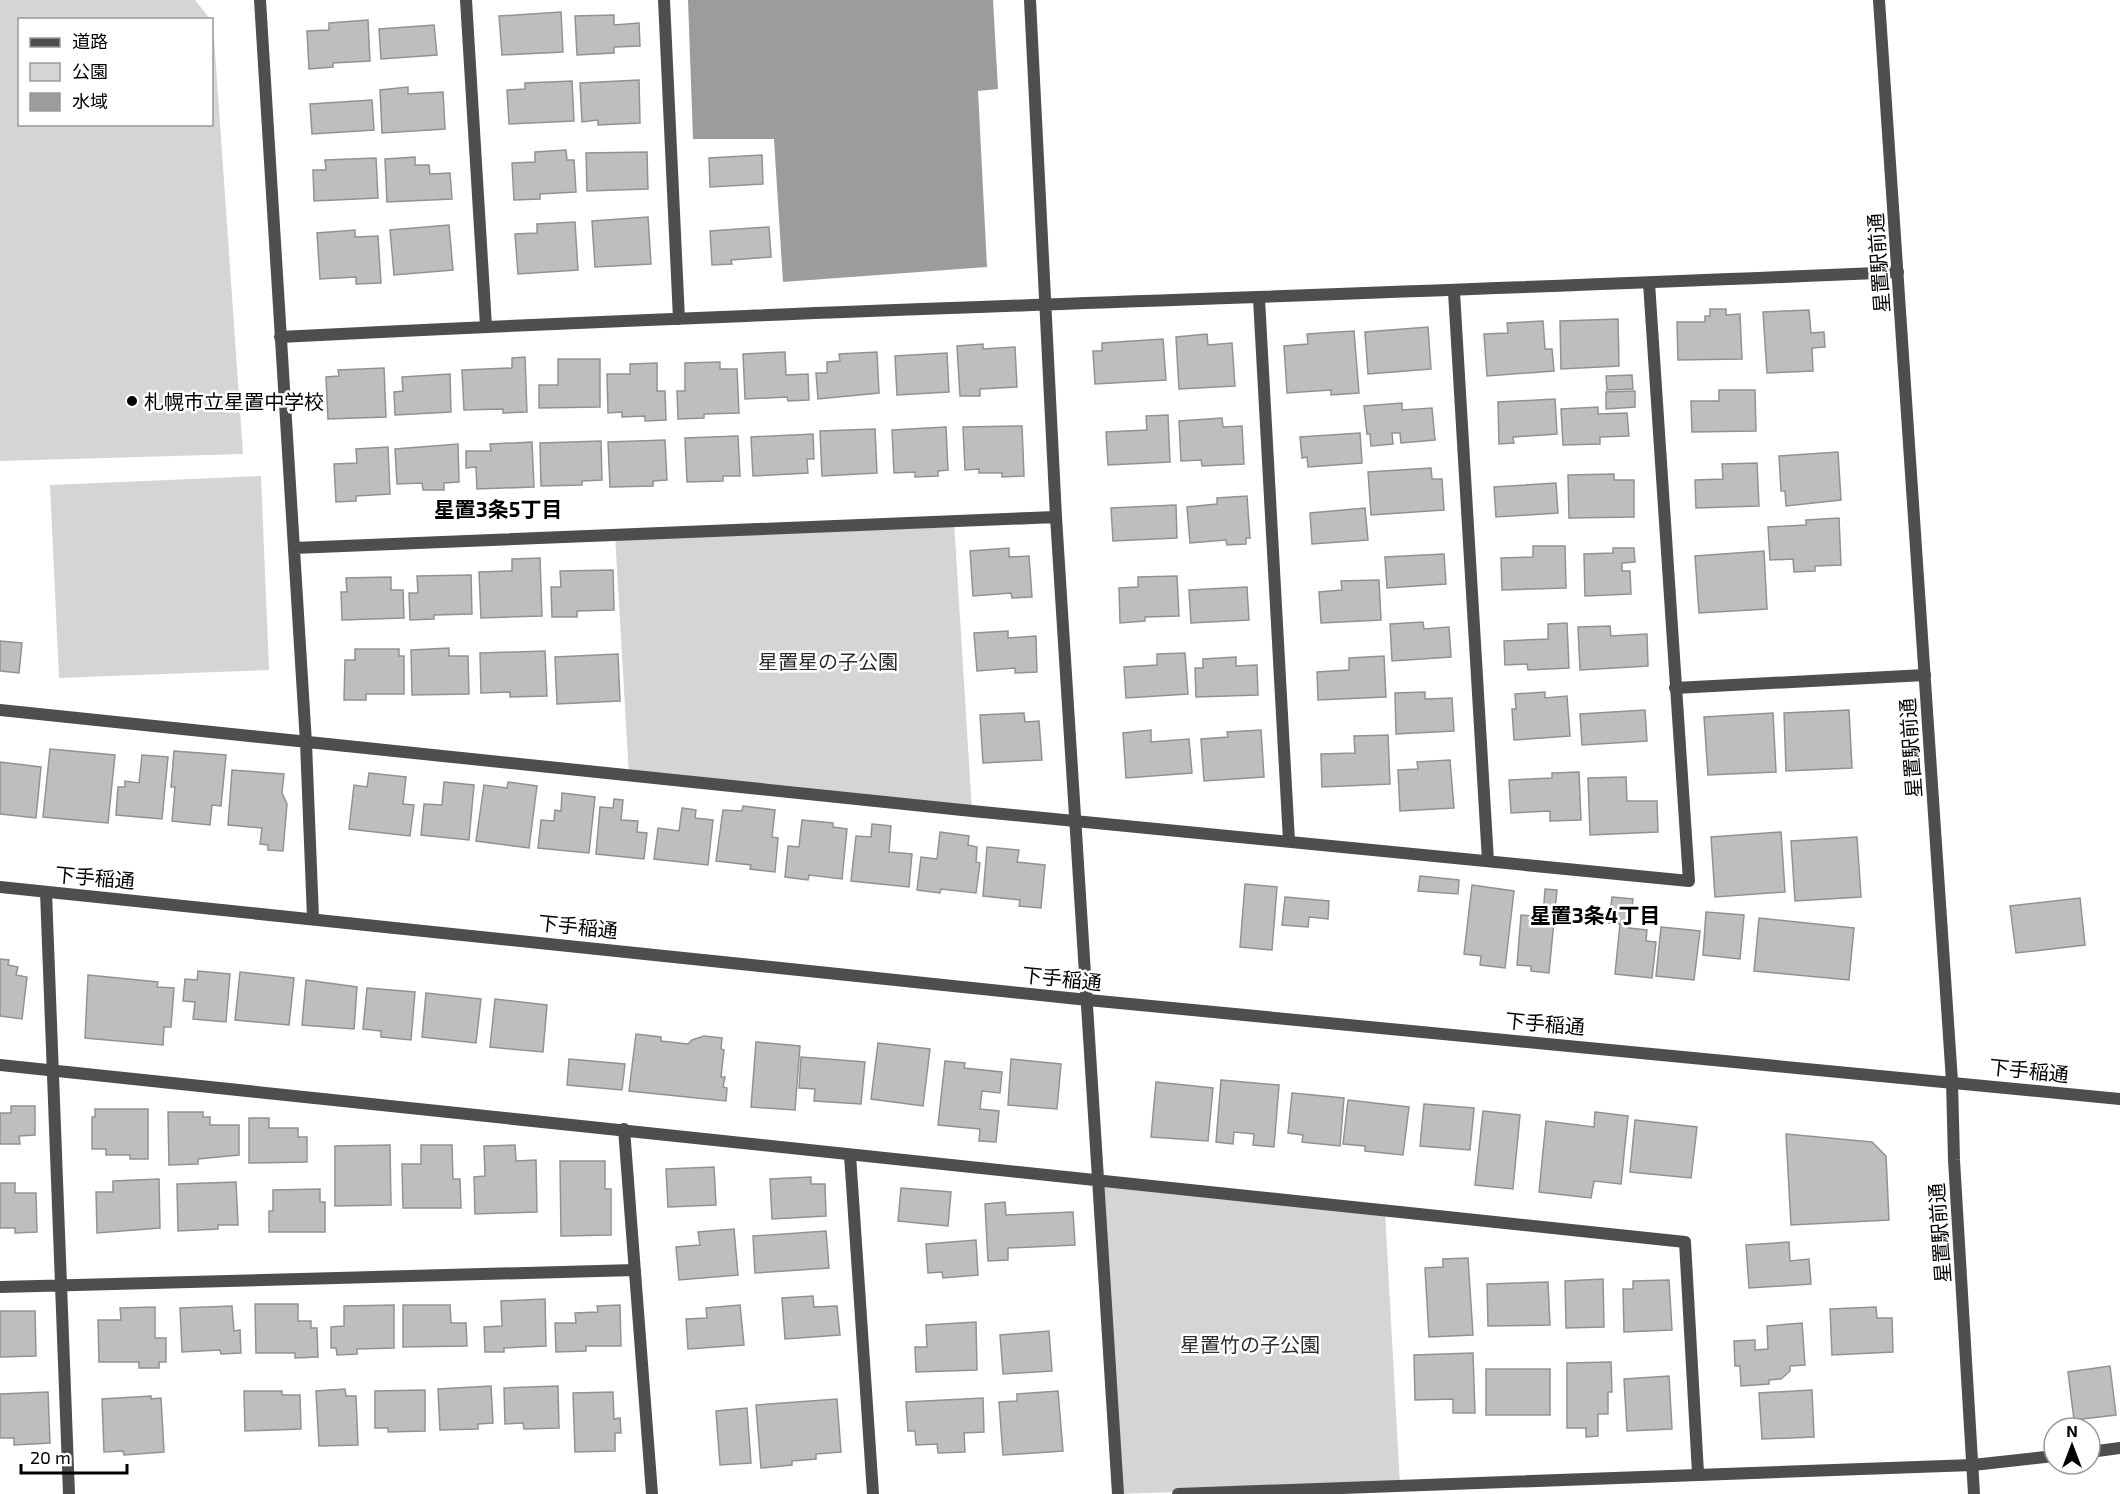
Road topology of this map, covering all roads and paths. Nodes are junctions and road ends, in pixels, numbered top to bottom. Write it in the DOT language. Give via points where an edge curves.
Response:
graph roads {
  1 [pos="260,0"];
  2 [pos="466,0"];
  3 [pos="664,0"];
  4 [pos="1030,0"];
  5 [pos="1880,0"];
  6 [pos="1898,272"];
  7 [pos="1649,283"];
  8 [pos="1454,291"];
  9 [pos="1259,299"];
  10 [pos="1045,306"];
  11 [pos="680,319"];
  12 [pos="486,326"];
  13 [pos="280,337"];
  14 [pos="1056,517"];
  15 [pos="294,549"];
  16 [pos="1925,675"];
  17 [pos="1675,688"];
  18 [pos="0,711"];
  19 [pos="306,743"];
  20 [pos="1074,821"];
  21 [pos="1289,841"];
  22 [pos="1488,861"];
  23 [pos="0,887"];
  24 [pos="46,892"];
  25 [pos="313,918"];
  26 [pos="1088,1000"];
  27 [pos="0,1065"];
  28 [pos="54,1071"];
  29 [pos="1952,1081"];
  30 [pos="2120,1099"];
  31 [pos="624,1130"];
  32 [pos="850,1155"];
  33 [pos="1098,1181"];
  34 [pos="635,1270"];
  35 [pos="62,1285"];
  36 [pos="0,1287"];
  37 [pos="2120,1448"];
  38 [pos="2102,1450"];
  39 [pos="2042,1457"];
  40 [pos="1973,1465"];
  41 [pos="1698,1473"];
  42 [pos="69,1494"];
  43 [pos="652,1494"];
  44 [pos="873,1494"];
  45 [pos="1118,1494"];
  46 [pos="1178,1494"];
  47 [pos="1974,1494"];
  1 -- 13 [label="street"];
  2 -- 12 [label="street"];
  3 -- 11 [label="street"];
  4 -- 10 [label="street"];
  5 -- 6 [label="street, 星置駅前通"];
  6 -- 7 [label="street"];
  6 -- 16 [label="street, 星置駅前通"];
  7 -- 8 [label="street"];
  7 -- 17 [label="street"];
  8 -- 9 [label="street"];
  8 -- 22 [label="street"];
  9 -- 10 [label="street"];
  9 -- 21 [label="street"];
  10 -- 11 [label="street"];
  10 -- 14 [label="street"];
  11 -- 12 [label="street"];
  12 -- 13 [label="street"];
  13 -- 15 [label="street"];
  14 -- 15 [label="street"];
  14 -- 20 [label="street"];
  15 -- 19 [label="street"];
  16 -- 17 [label="street"];
  16 -- 29 [label="street, 星置駅前通"];
  17 -- 22 [label="street" via="1689,881"];
  18 -- 19 [label="street"];
  19 -- 20 [label="street"];
  19 -- 25 [label="street"];
  20 -- 21 [label="street"];
  20 -- 26 [label="street"];
  21 -- 22 [label="street"];
  23 -- 24 [label="street, 下手稲通"];
  24 -- 25 [label="street, 下手稲通"];
  24 -- 28 [label="street"];
  25 -- 26 [label="street, 下手稲通"];
  26 -- 29 [label="street, 下手稲通"];
  26 -- 33 [label="street"];
  27 -- 28 [label="street"];
  28 -- 31 [label="street"];
  28 -- 35 [label="street"];
  29 -- 30 [label="street, 下手稲通"];
  29 -- 40 [label="street, 星置駅前通"];
  31 -- 32 [label="street"];
  31 -- 34 [label="street"];
  32 -- 33 [label="street"];
  32 -- 44 [label="street"];
  33 -- 41 [label="street" via="1684,1242"];
  33 -- 45 [label="street"];
  34 -- 35 [label="street"];
  34 -- 43 [label="street"];
  35 -- 36 [label="street"];
  35 -- 42 [label="street"];
  37 -- 38 [label="street"];
  39 -- 40 [label="street"];
  40 -- 41 [label="street"];
  40 -- 47 [label="street, 星置駅前通"];
  41 -- 46 [label="street"];
}
